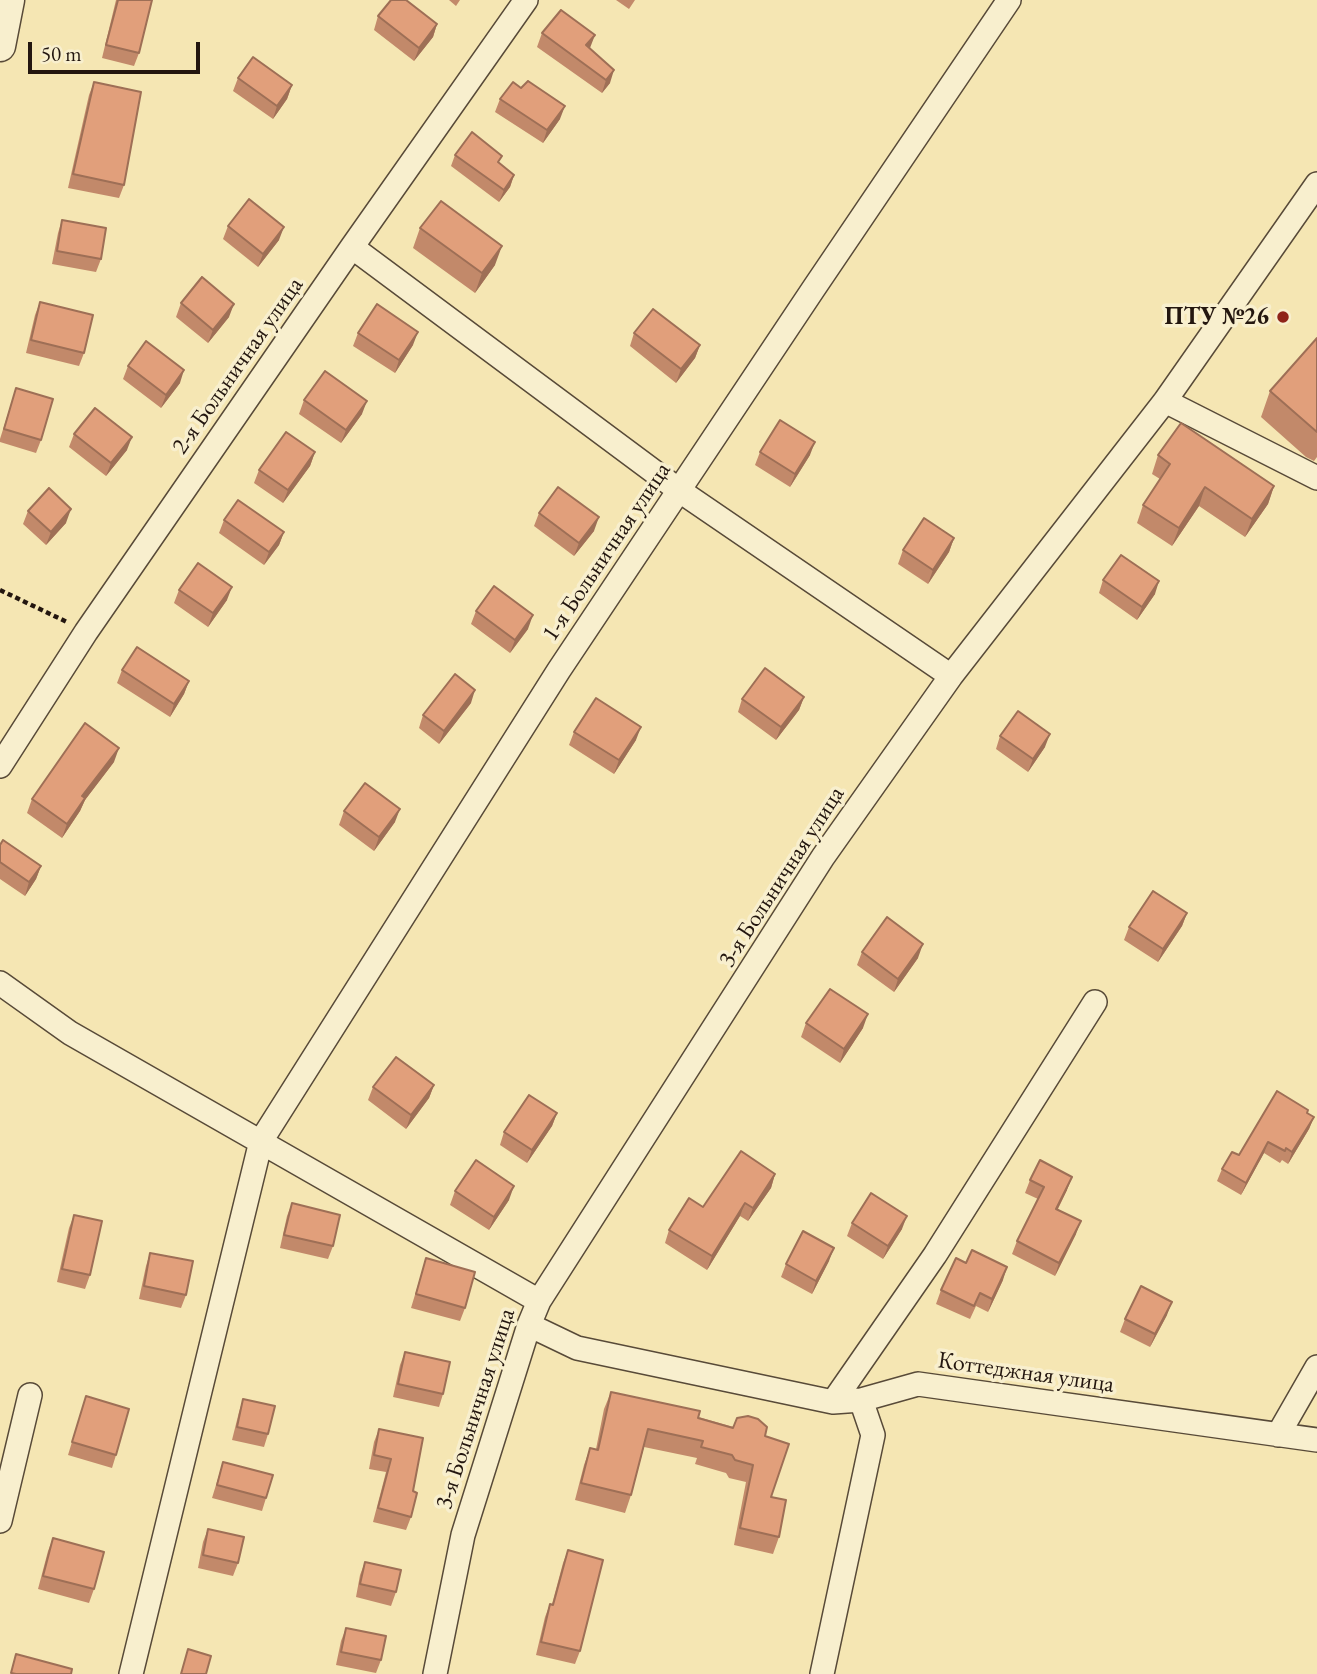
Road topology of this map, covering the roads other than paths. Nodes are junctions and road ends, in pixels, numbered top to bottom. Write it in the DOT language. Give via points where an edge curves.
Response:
graph roads {
  1 [pos="9,0"];
  2 [pos="526,0"];
  3 [pos="1009,0"];
  4 [pos="0,46"];
  5 [pos="1317,184"];
  6 [pos="352,247"];
  7 [pos="1165,401"];
  8 [pos="1317,478"];
  9 [pos="680,491"];
  10 [pos="951,676"];
  11 [pos="0,766"];
  12 [pos="0,984"];
  13 [pos="1095,1002"];
  14 [pos="261,1140"];
  15 [pos="539,1301"];
  16 [pos="529,1325"];
  17 [pos="1317,1367"];
  18 [pos="30,1395"];
  19 [pos="861,1400"];
  20 [pos="833,1402"];
  21 [pos="1278,1435"];
  22 [pos="1317,1440"];
  23 [pos="0,1521"];
  24 [pos="131,1674"];
  25 [pos="435,1674"];
  26 [pos="822,1674"];
  1 -- 4 [label="street"];
  2 -- 6 [label="street, 2-я Больничная улица"];
  3 -- 9 [label="street, 1-я Больничная улица"];
  5 -- 7 [label="street, 3-я Больничная улица"];
  6 -- 9 [label="street"];
  6 -- 11 [label="street, 2-я Больничная улица" via="86,632"];
  7 -- 8 [label="street"];
  7 -- 10 [label="street, 3-я Больничная улица"];
  9 -- 10 [label="street"];
  9 -- 14 [label="street, 1-я Больничная улица" via="559,670"];
  10 -- 15 [label="street, 3-я Больничная улица" via="823,858"];
  12 -- 14 [label="street" via="70,1033"];
  13 -- 20 [label="street" via="935,1255"];
  14 -- 15 [label="street"];
  14 -- 24 [label="street, 1-я Больничная улица"];
  15 -- 16 [label="street, 3-я Больничная улица"];
  16 -- 20 [label="street, Коттеджная улица" via="577,1349"];
  16 -- 25 [label="street, 3-я Больничная улица" via="463,1535"];
  17 -- 21 [label="street"];
  18 -- 23 [label="street"];
  19 -- 20 [label="street, Коттеджная улица"];
  19 -- 21 [label="street, Коттеджная улица" via="918,1384"];
  19 -- 26 [label="street" via="873,1435"];
  21 -- 22 [label="street, Коттеджная улица"];
}
